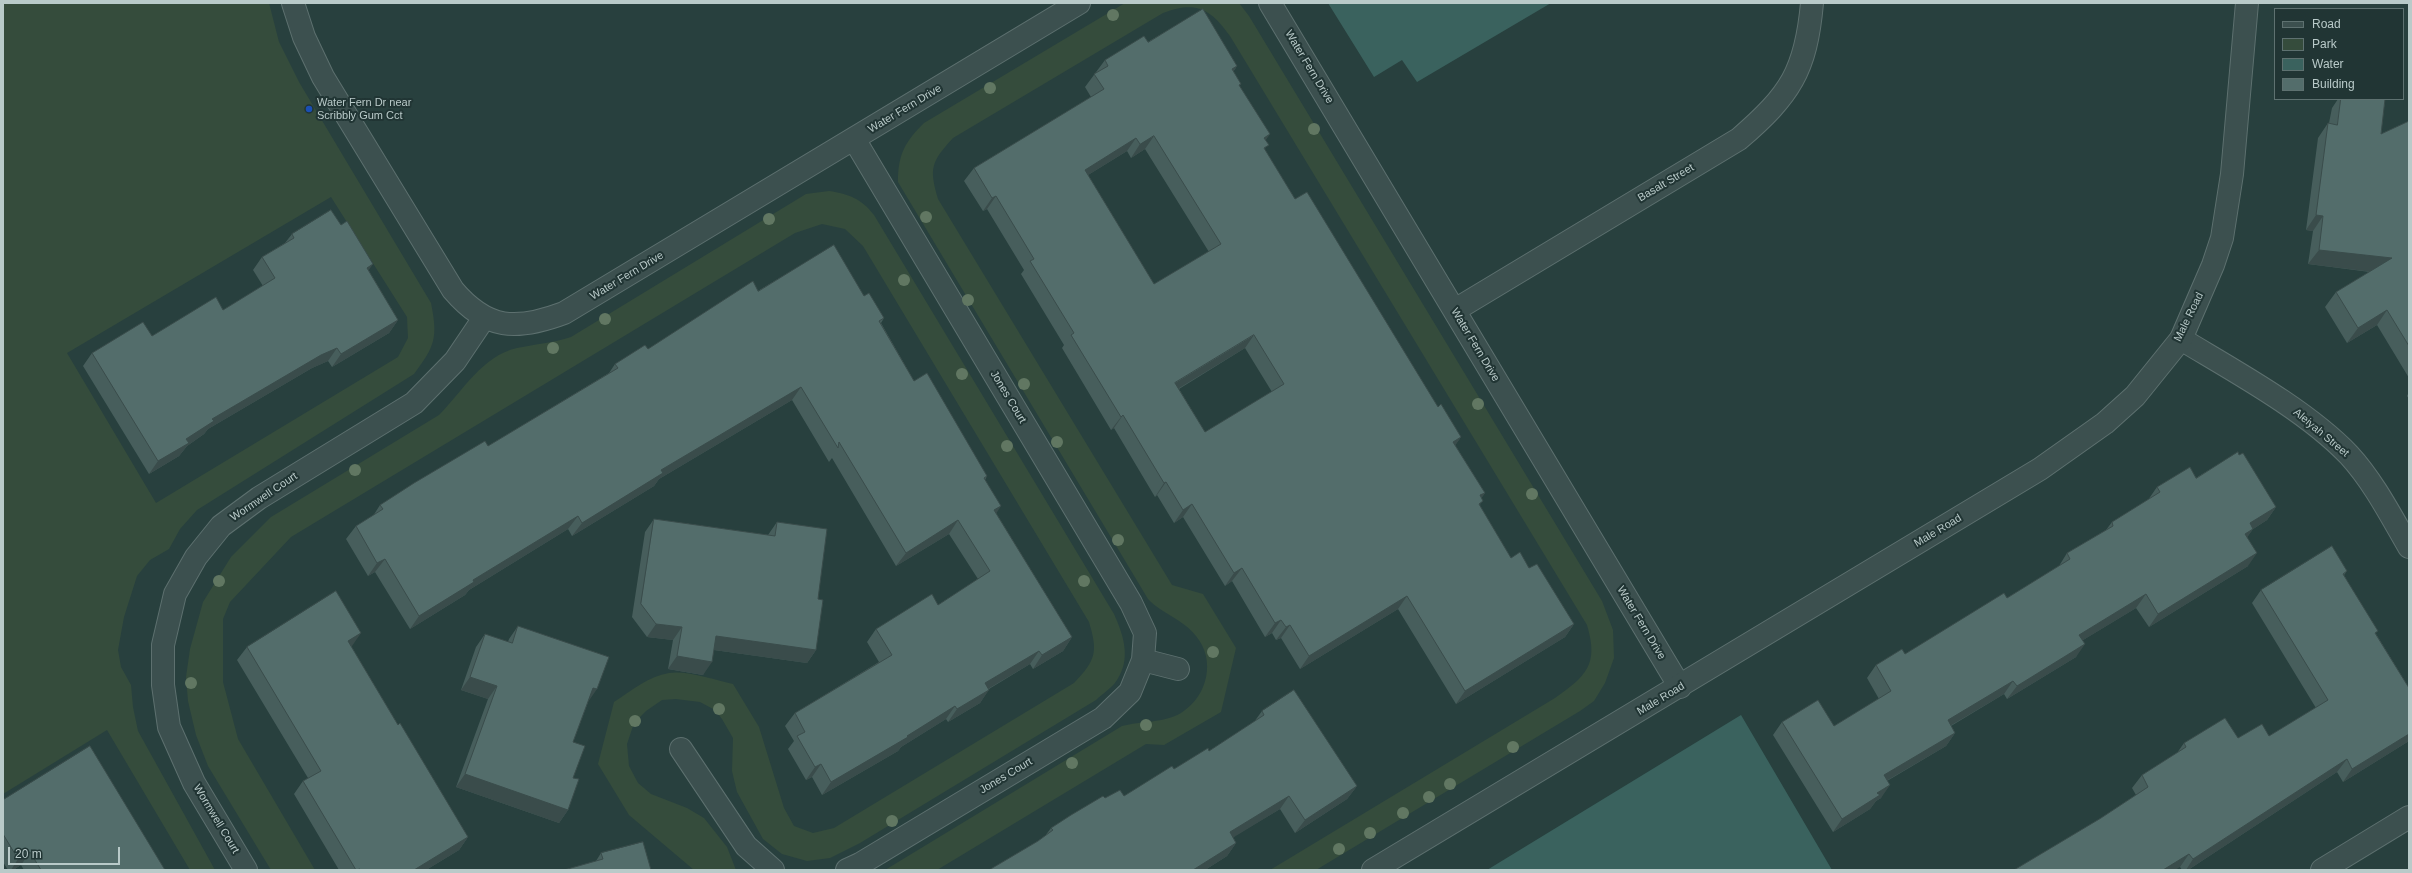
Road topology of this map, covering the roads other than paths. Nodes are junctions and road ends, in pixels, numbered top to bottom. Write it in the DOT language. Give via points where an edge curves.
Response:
graph roads {
  1 [pos="293,3"];
  2 [pos="1079,3"];
  3 [pos="1270,3"];
  4 [pos="1812,3"];
  5 [pos="2247,3"];
  6 [pos="854,139"];
  7 [pos="1455,310"];
  8 [pos="484,318"];
  9 [pos="2181,339"];
  10 [pos="2409,547"];
  11 [pos="1144,660"];
  12 [pos="1178,669"];
  13 [pos="1680,688"];
  14 [pos="681,749"];
  15 [pos="2409,817"];
  16 [pos="246,870"];
  17 [pos="773,870"];
  18 [pos="847,870"];
  19 [pos="1373,870"];
  20 [pos="2322,870"];
  1 -- 8 [label="street, Water Fern Drive" via="304,37 347,117 453,290 466,305"];
  2 -- 6 [label="street, Water Fern Drive"];
  3 -- 7 [label="street, Water Fern Drive"];
  4 -- 7 [label="street, Basalt Street" via="1809,36 1796,77 1769,113 1740,140"];
  5 -- 9 [label="street, Male Road" via="2232,174 2223,231 2213,265"];
  6 -- 8 [label="street, Water Fern Drive" via="564,314 522,325"];
  6 -- 11 [label="street, Jones Court" via="1131,603 1145,634"];
  7 -- 13 [label="street, Water Fern Drive"];
  8 -- 16 [label="street, Wormwell Court" via="454,361 414,403 259,498 221,526 196,557 175,594 163,644 163,685 169,728 194,783"];
  9 -- 10 [label="street, Aleiyah Street" via="2306,418 2349,455"];
  9 -- 13 [label="street, Male Road" via="2134,396 2105,424 2080,443"];
  11 -- 12 [label="street"];
  11 -- 18 [label="street, Jones Court" via="1130,692 1103,718"];
  13 -- 19 [label="street, Male Road"];
  14 -- 17 [label="street" via="746,846"];
  15 -- 20 [label="street"];
}
